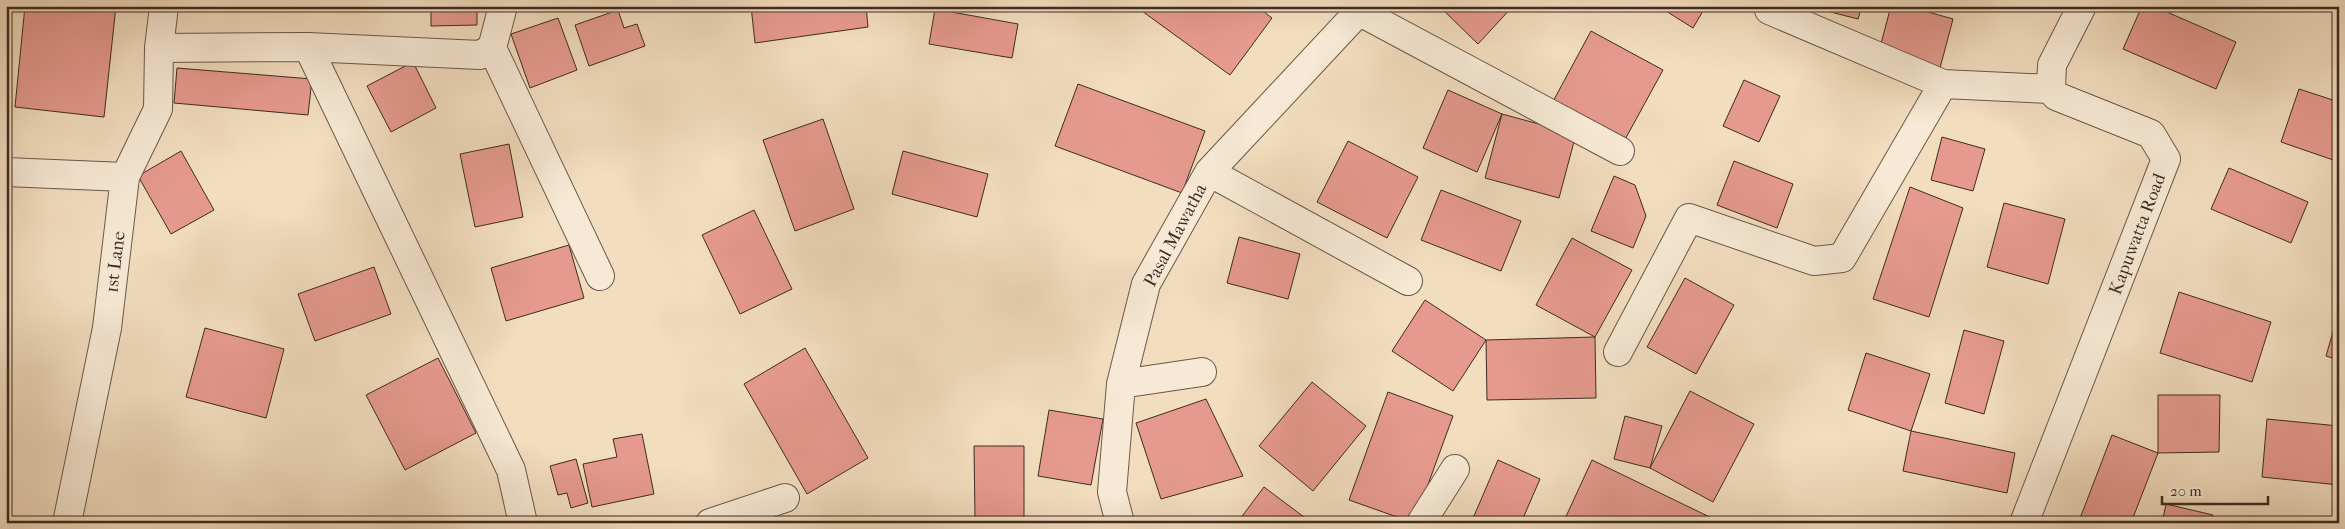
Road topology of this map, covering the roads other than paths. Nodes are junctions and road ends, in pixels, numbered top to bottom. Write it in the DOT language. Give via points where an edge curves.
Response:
graph roads {
  1 [pos="164,6"];
  2 [pos="502,6"];
  3 [pos="2082,6"];
  4 [pos="1362,9"];
  5 [pos="1769,10"];
  6 [pos="308,47"];
  7 [pos="159,48"];
  8 [pos="492,48"];
  9 [pos="1943,84"];
  10 [pos="2051,89"];
  11 [pos="1620,151"];
  12 [pos="6,172"];
  13 [pos="1209,172"];
  14 [pos="125,176"];
  15 [pos="600,276"];
  16 [pos="1408,281"];
  17 [pos="1618,352"];
  18 [pos="1202,372"];
  19 [pos="1120,384"];
  20 [pos="1456,469"];
  21 [pos="785,498"];
  22 [pos="67,523"];
  23 [pos="523,523"];
  24 [pos="710,523"];
  25 [pos="1120,523"];
  26 [pos="1421,523"];
  27 [pos="2024,523"];
  1 -- 7 [label="street, 1st Lane"];
  2 -- 8 [label="street"];
  3 -- 10 [label="street" via="2052,65"];
  4 -- 11 [label="street"];
  4 -- 13 [label="street, Pasal Mawatha"];
  5 -- 9 [label="street"];
  6 -- 7 [label="street"];
  6 -- 8 [label="street" via="480,55"];
  6 -- 23 [label="street" via="511,470"];
  7 -- 14 [label="street, 1st Lane" via="158,108"];
  8 -- 15 [label="street"];
  9 -- 10 [label="street"];
  9 -- 17 [label="street" via="1842,258 1814,261 1689,218"];
  10 -- 27 [label="street, Kapuwatta Road" via="2056,96 2151,134 2166,159"];
  12 -- 14 [label="street"];
  13 -- 16 [label="street"];
  13 -- 19 [label="street, Pasal Mawatha" via="1146,284"];
  14 -- 22 [label="street, 1st Lane" via="107,328"];
  18 -- 19 [label="street"];
  19 -- 25 [label="street, Pasal Mawatha" via="1112,492"];
  20 -- 26 [label="street"];
  21 -- 24 [label="street"];
}
